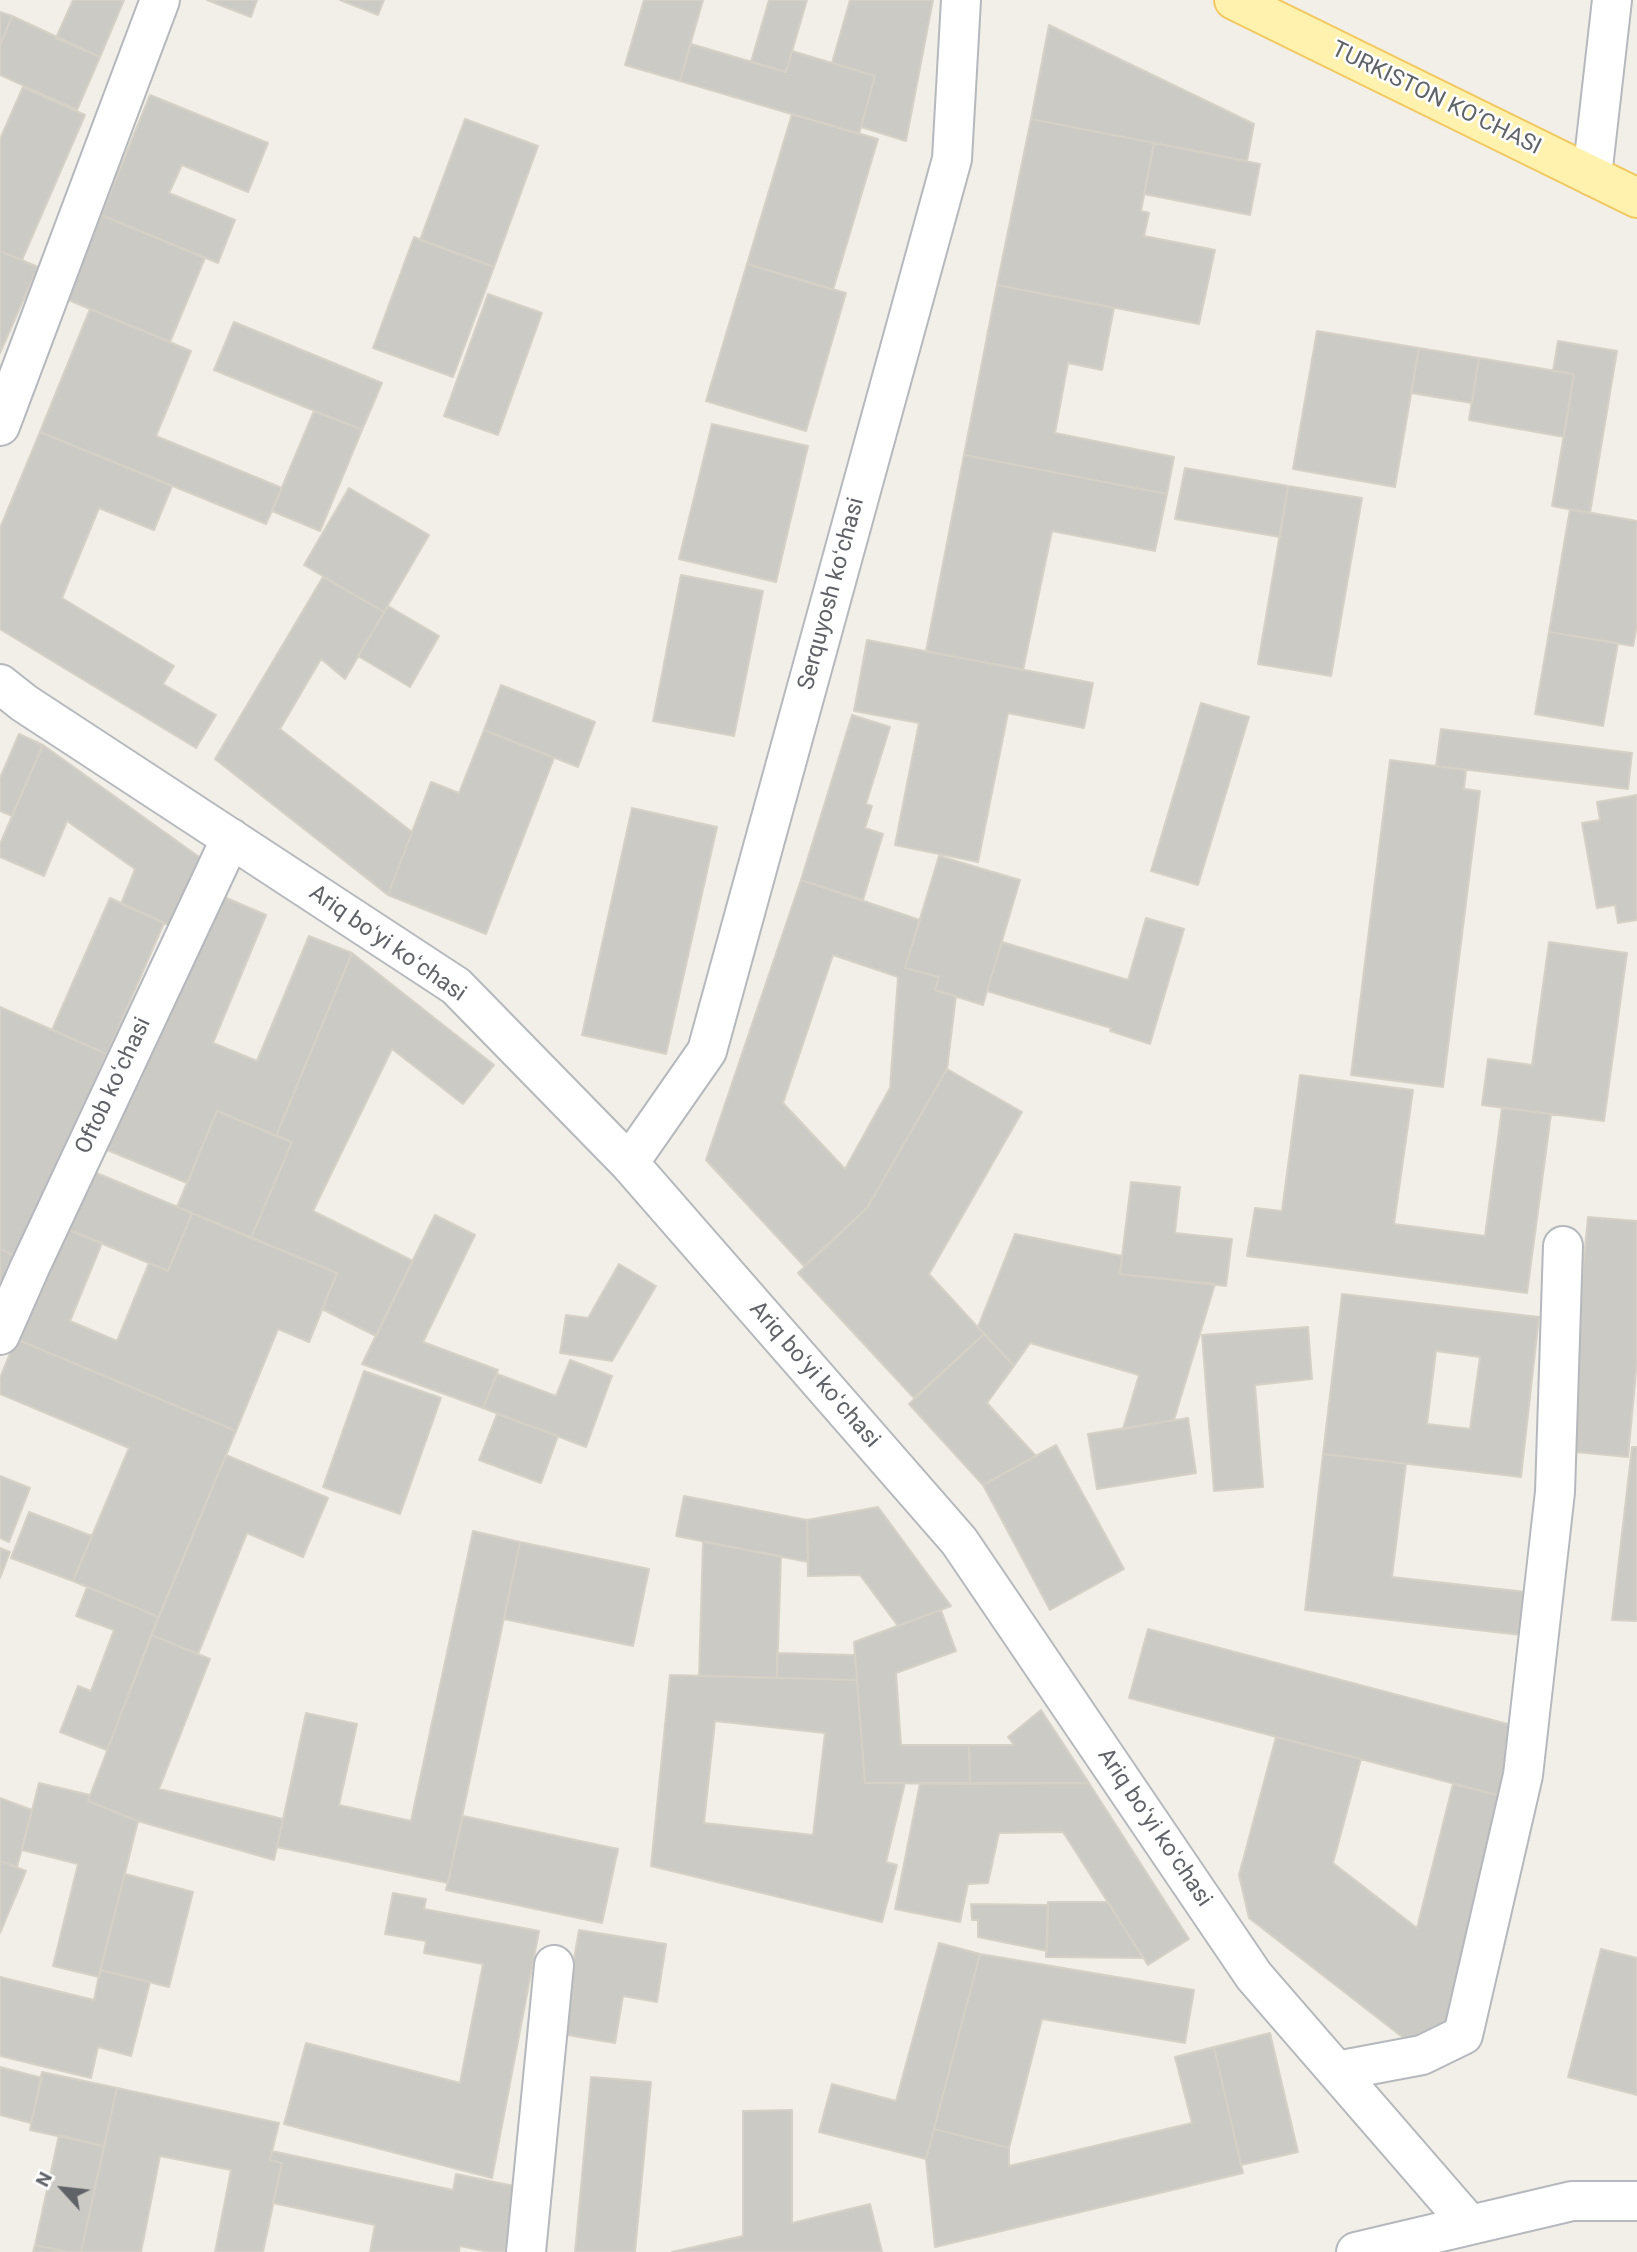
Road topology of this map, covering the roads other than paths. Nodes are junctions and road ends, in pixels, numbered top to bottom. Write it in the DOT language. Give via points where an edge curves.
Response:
graph roads {
  1 [pos="160,0"];
  2 [pos="961,0"];
  3 [pos="1234,0"];
  4 [pos="1612,0"];
  5 [pos="1592,176"];
  6 [pos="1637,198"];
  7 [pos="0,426"];
  8 [pos="0,684"];
  9 [pos="231,838"];
  10 [pos="629,1163"];
  11 [pos="1563,1246"];
  12 [pos="0,1335"];
  13 [pos="554,1965"];
  14 [pos="1336,2071"];
  15 [pos="1637,2201"];
  16 [pos="1470,2225"];
  17 [pos="526,2252"];
  18 [pos="1356,2252"];
  1 -- 7 [label="street"];
  2 -- 10 [label="street, Serquyosh koʻchasi" via="952,159 707,1051"];
  3 -- 5 [label="main road, TURKISTON KO’CHASI"];
  4 -- 5 [label="street"];
  5 -- 6 [label="main road, TURKISTON KO’CHASI"];
  8 -- 9 [label="street, Ariq boʻyi koʻchasi"];
  9 -- 10 [label="street, Ariq boʻyi koʻchasi" via="456,986"];
  9 -- 12 [label="street, Oftob koʻchasi"];
  10 -- 14 [label="street, Ariq boʻyi koʻchasi" via="959,1541 1254,1976"];
  11 -- 14 [label="street" via="1555,1492 1523,1775 1463,2035 1422,2055"];
  13 -- 17 [label="street"];
  14 -- 16 [label="street, Ariq boʻyi koʻchasi"];
  15 -- 16 [label="street" via="1572,2201"];
  16 -- 18 [label="street"];
}
